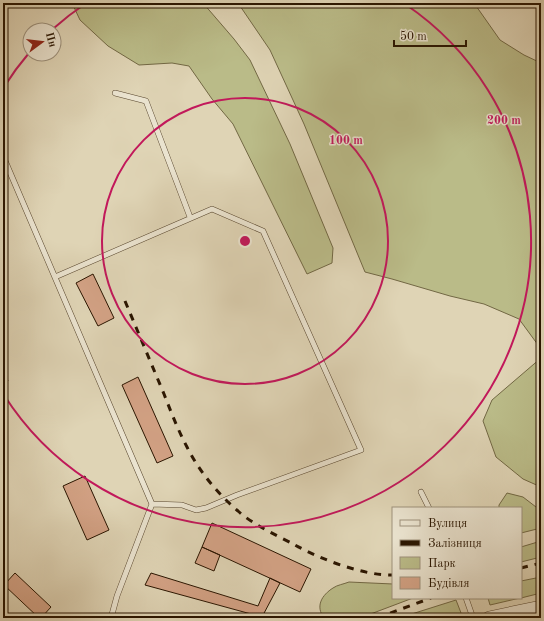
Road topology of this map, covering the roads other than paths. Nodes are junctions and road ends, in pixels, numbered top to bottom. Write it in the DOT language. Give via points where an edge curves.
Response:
graph roads {
  1 [pos="115,93"];
  2 [pos="3,156"];
  3 [pos="190,217"];
  4 [pos="54,277"];
  5 [pos="422,492"];
  6 [pos="152,504"];
  7 [pos="428,507"];
  8 [pos="466,599"];
  9 [pos="541,607"];
  10 [pos="111,618"];
  11 [pos="474,618"];
  12 [pos="490,618"];
  1 -- 3 [label="lane" via="146,101"];
  2 -- 4 [label="lane"];
  3 -- 4 [label="lane"];
  3 -- 6 [label="lane" via="212,208 264,231 361,450 206,508 196,510 182,505"];
  4 -- 6 [label="lane"];
  5 -- 7 [label="lane"];
  6 -- 10 [label="lane"];
  8 -- 11 [label="lane"];
  9 -- 12 [label="street"];
}
